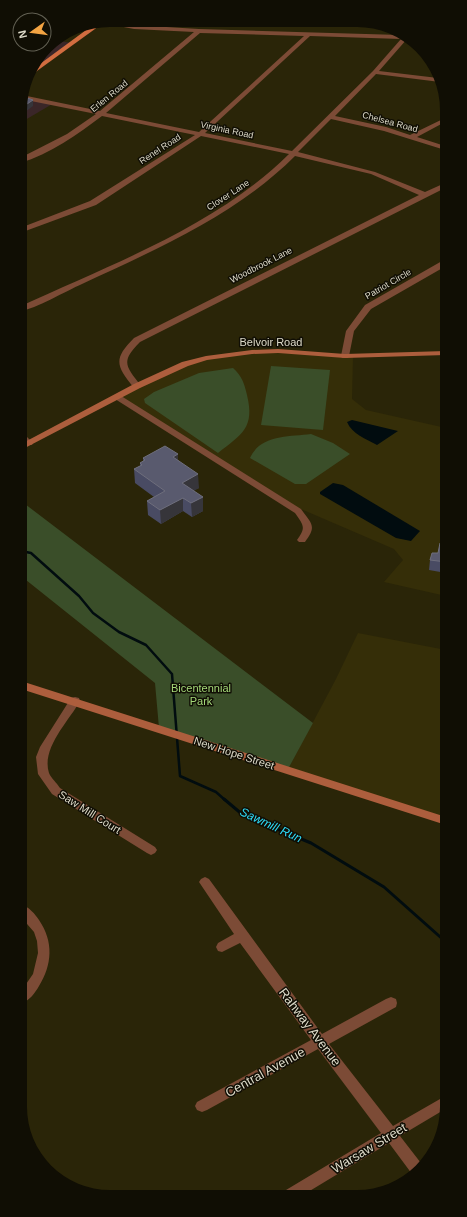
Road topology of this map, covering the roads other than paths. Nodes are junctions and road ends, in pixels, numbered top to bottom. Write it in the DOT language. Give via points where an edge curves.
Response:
graph roads {
  1 [pos="134,27"];
  2 [pos="92,29"];
  3 [pos="199,31"];
  4 [pos="308,35"];
  5 [pos="395,37"];
  6 [pos="401,40"];
  7 [pos="38,68"];
  8 [pos="375,72"];
  9 [pos="434,79"];
  10 [pos="28,97"];
  11 [pos="103,113"];
  12 [pos="330,117"];
  13 [pos="440,122"];
  14 [pos="200,134"];
  15 [pos="410,136"];
  16 [pos="440,146"];
  17 [pos="293,153"];
  18 [pos="27,158"];
  19 [pos="440,188"];
  20 [pos="425,195"];
  21 [pos="27,228"];
  22 [pos="440,266"];
  23 [pos="27,306"];
  24 [pos="440,353"];
  25 [pos="345,356"];
  26 [pos="138,386"];
  27 [pos="118,397"];
  28 [pos="29,443"];
  29 [pos="302,540"];
  30 [pos="27,687"];
  31 [pos="75,701"];
  32 [pos="440,819"];
  33 [pos="151,850"];
  34 [pos="205,882"];
  35 [pos="27,915"];
  36 [pos="242,936"];
  37 [pos="222,947"];
  38 [pos="27,994"];
  39 [pos="391,1003"];
  40 [pos="320,1042"];
  41 [pos="440,1105"];
  42 [pos="202,1106"];
  43 [pos="391,1135"];
  44 [pos="415,1167"];
  45 [pos="299,1190"];
  1 -- 3 [label="street"];
  2 -- 7 [label="main road"];
  3 -- 4 [label="street"];
  3 -- 11 [label="street, Erlen Road"];
  4 -- 5 [label="street"];
  4 -- 14 [label="street, Renel Road"];
  6 -- 8 [label="street, Clover Lane"];
  8 -- 9 [label="street"];
  8 -- 12 [label="street, Clover Lane"];
  10 -- 11 [label="street, Virginia Road"];
  11 -- 14 [label="street, Virginia Road"];
  11 -- 18 [label="street, Erlen Road"];
  12 -- 15 [label="street, Chelsea Road"];
  12 -- 17 [label="street, Clover Lane"];
  13 -- 15 [label="street"];
  14 -- 17 [label="street, Virginia Road"];
  14 -- 21 [label="street, Renel Road" via="93,203"];
  15 -- 16 [label="street, Chelsea Road"];
  17 -- 20 [label="street, Virginia Road" via="373,173"];
  17 -- 23 [label="street, Clover Lane" via="257,187 197,225"];
  19 -- 20 [label="street, Woodbrook Lane"];
  20 -- 26 [label="street, Woodbrook Lane" via="137,340 122,359 126,373"];
  22 -- 25 [label="street, Patriot Circle" via="368,307 350,331"];
  24 -- 25 [label="street, Belvoir Road"];
  25 -- 26 [label="street, Belvoir Road" via="278,351 230,354 185,364"];
  26 -- 27 [label="street, Belvoir Road"];
  27 -- 28 [label="street, Belvoir Road"];
  27 -- 29 [label="street" via="298,511 308,525 308,532"];
  30 -- 31 [label="street, New Hope Street"];
  31 -- 32 [label="street, New Hope Street"];
  31 -- 33 [label="street, Saw Mill Court" via="45,746 42,757 44,774 56,790"];
  34 -- 36 [label="street, Rahway Avenue"];
  35 -- 38 [label="street" via="37,925 45,949 40,976"];
  36 -- 37 [label="street"];
  36 -- 40 [label="street, Rahway Avenue"];
  39 -- 40 [label="street, Central Avenue"];
  40 -- 42 [label="street, Central Avenue"];
  40 -- 43 [label="street, Rahway Avenue"];
  41 -- 43 [label="street, Warsaw Street"];
  43 -- 44 [label="street, Rahway Avenue"];
  43 -- 45 [label="street, Warsaw Street"];
}
